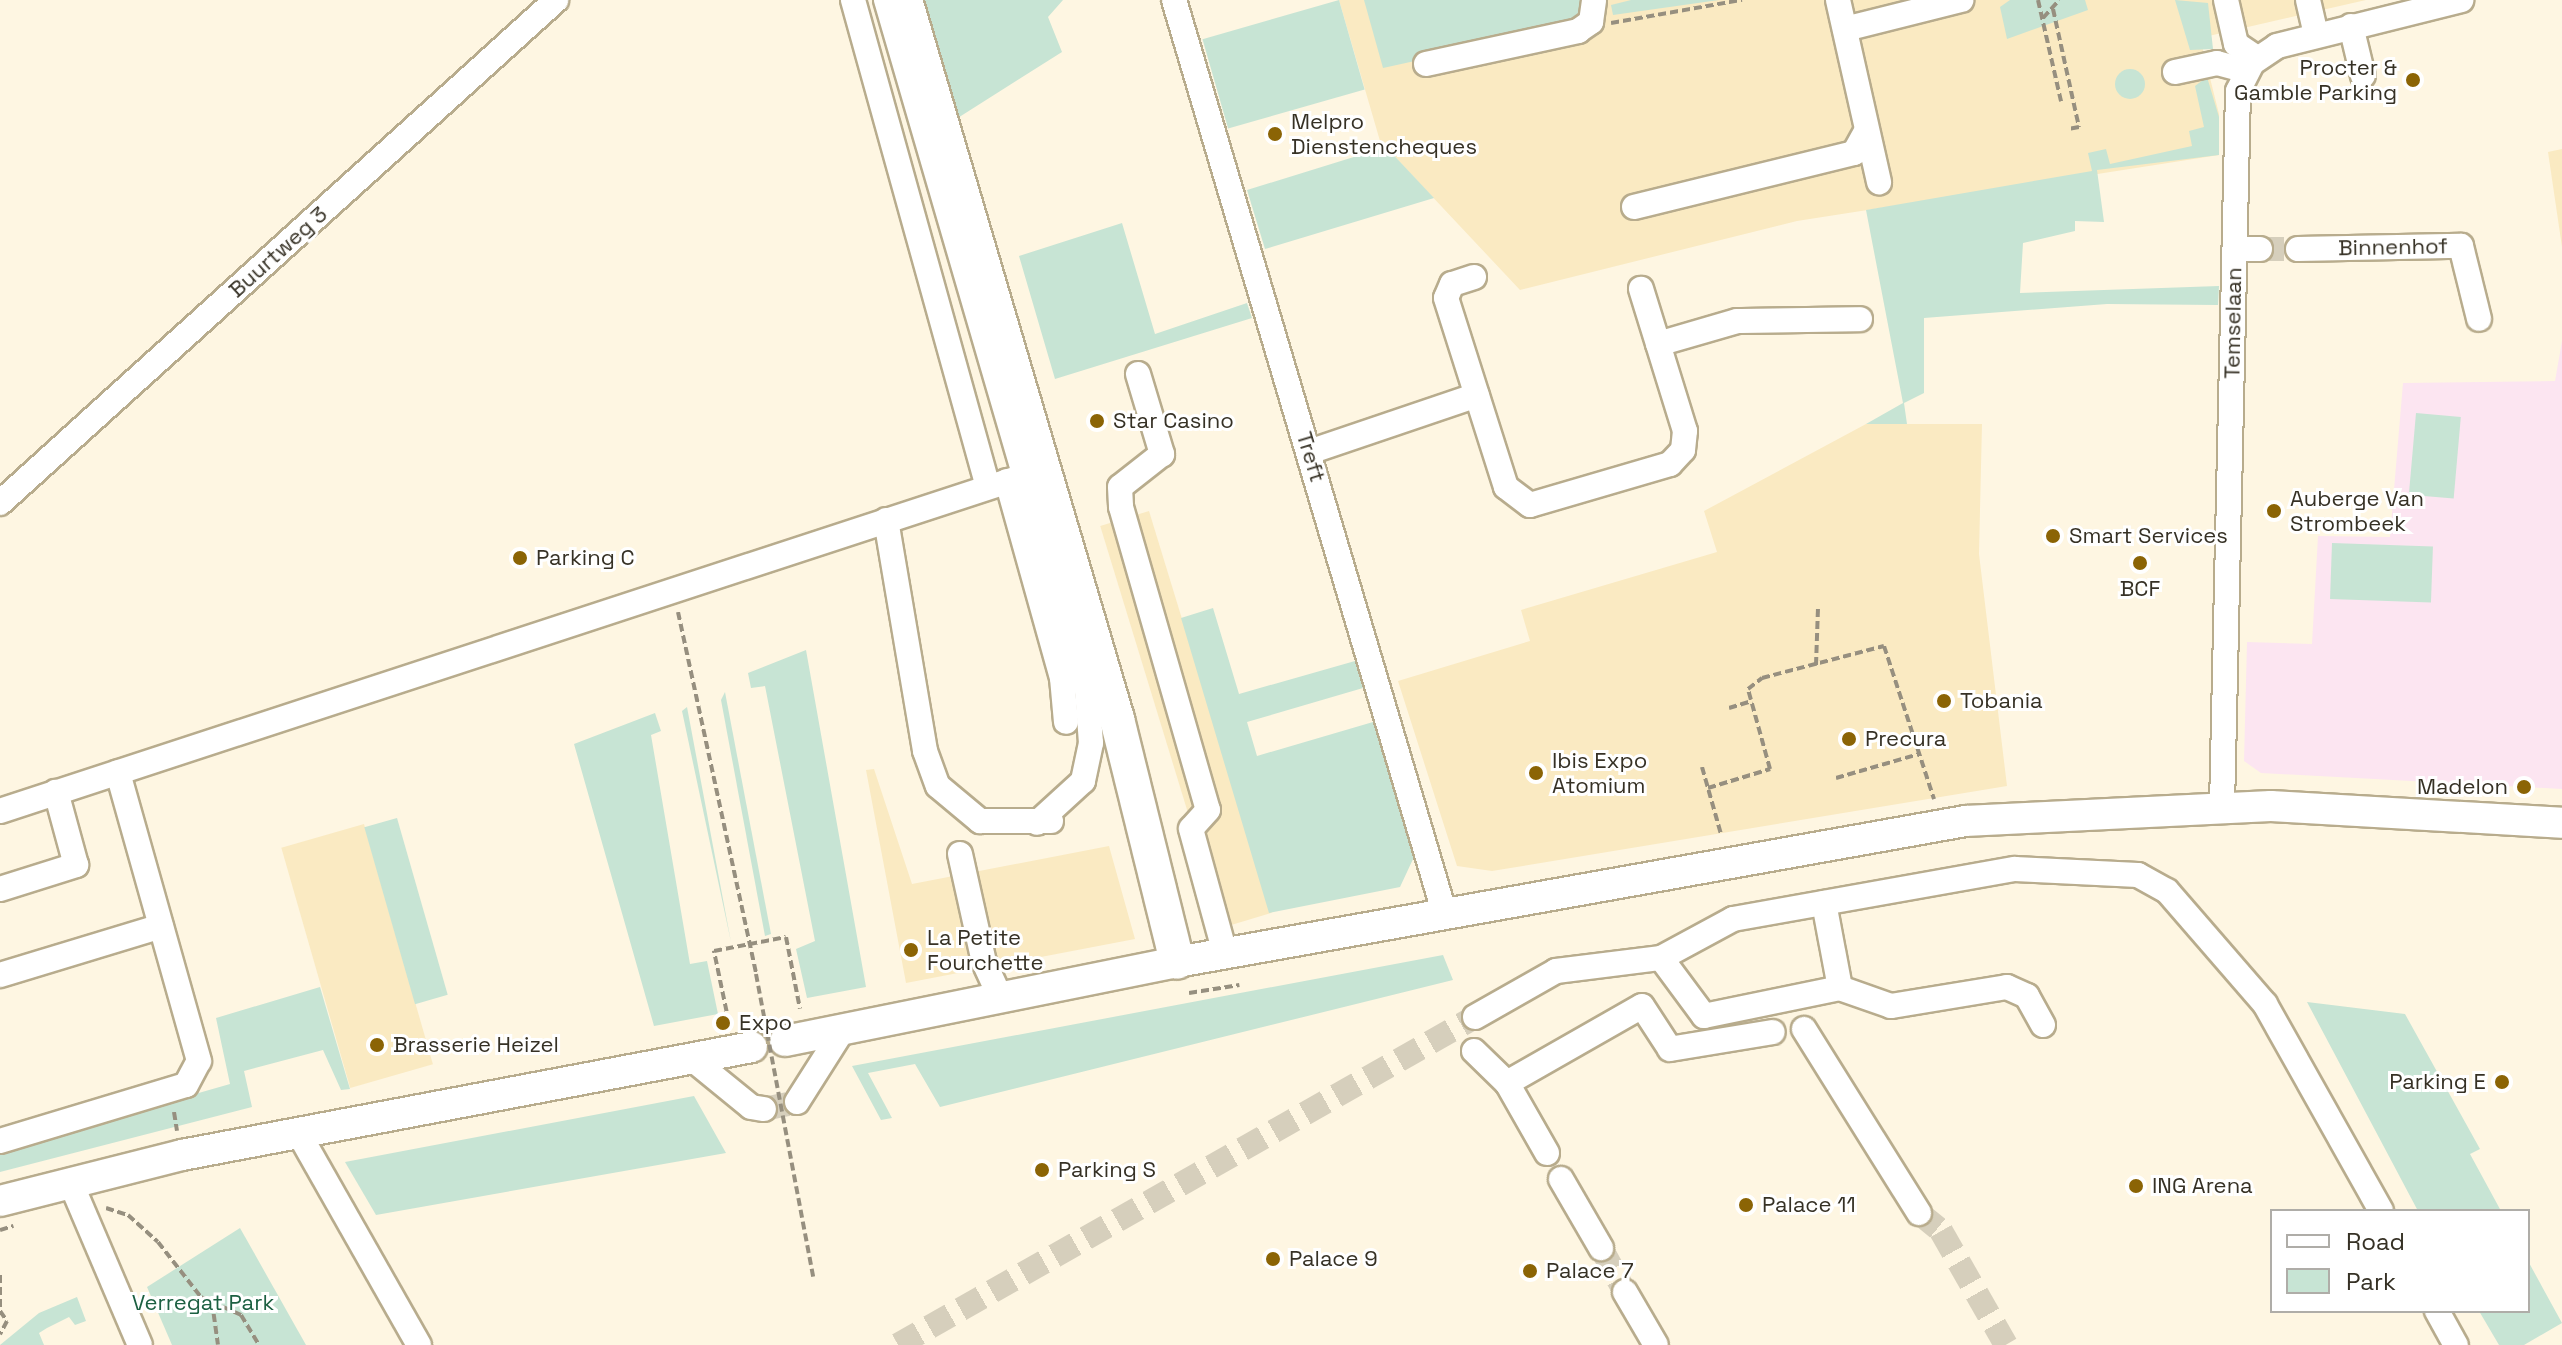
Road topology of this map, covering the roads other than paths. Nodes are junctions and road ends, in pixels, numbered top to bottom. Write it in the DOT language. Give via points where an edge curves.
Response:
graph roads {
  1 [pos="556,0"];
  2 [pos="853,0"];
  3 [pos="886,0"];
  4 [pos="905,0"];
  5 [pos="1174,0"];
  6 [pos="1594,0"];
  7 [pos="1838,0"];
  8 [pos="1961,0"];
  9 [pos="2226,0"];
  10 [pos="2308,0"];
  11 [pos="2461,0"];
  12 [pos="2410,6"];
  13 [pos="2351,26"];
  14 [pos="1845,29"];
  15 [pos="2316,34"];
  16 [pos="1426,64"];
  17 [pos="2252,65"];
  18 [pos="2175,72"];
  19 [pos="2363,76"];
  20 [pos="1867,130"];
  21 [pos="1879,182"];
  22 [pos="1634,207"];
  23 [pos="2235,249"];
  24 [pos="2260,249"];
  25 [pos="2298,249"];
  26 [pos="1474,277"];
  27 [pos="1641,289"];
  28 [pos="1860,319"];
  29 [pos="2479,319"];
  30 [pos="1658,344"];
  31 [pos="1138,374"];
  32 [pos="1477,395"];
  33 [pos="1309,452"];
  34 [pos="1017,478"];
  35 [pos="0,503"];
  36 [pos="886,520"];
  37 [pos="1105,686"];
  38 [pos="1066,722"];
  39 [pos="118,772"];
  40 [pos="56,792"];
  41 [pos="2222,807"];
  42 [pos="0,811"];
  43 [pos="1037,823"];
  44 [pos="2562,823"];
  45 [pos="960,854"];
  46 [pos="5,889"];
  47 [pos="1824,903"];
  48 [pos="1445,915"];
  49 [pos="161,926"];
  50 [pos="1225,953"];
  51 [pos="1661,958"];
  52 [pos="0,975"];
  53 [pos="1183,978"];
  54 [pos="1840,988"];
  55 [pos="1001,999"];
  56 [pos="1475,1017"];
  57 [pos="2043,1025"];
  58 [pos="1804,1029"];
  59 [pos="842,1031"];
  60 [pos="1773,1032"];
  61 [pos="785,1041"];
  62 [pos="752,1047"];
  63 [pos="1474,1051"];
  64 [pos="691,1058"];
  65 [pos="1507,1083"];
  66 [pos="797,1102"];
  67 [pos="764,1109"];
  68 [pos="298,1132"];
  69 [pos="0,1141"];
  70 [pos="1547,1153"];
  71 [pos="1561,1179"];
  72 [pos="70,1181"];
  73 [pos="0,1201"];
  74 [pos="2380,1209"];
  75 [pos="1919,1213"];
  76 [pos="1601,1248"];
  77 [pos="1625,1292"];
  78 [pos="2438,1313"];
  79 [pos="140,1345"];
  80 [pos="419,1345"];
  81 [pos="1656,1345"];
  82 [pos="2456,1345"];
  1 -- 35 [label="street, Buurtweg 3"];
  2 -- 34 [label="street"];
  3 -- 34 [label="street"];
  4 -- 34 [label="highway"];
  5 -- 33 [label="street, Treft"];
  6 -- 16 [label="street" via="1591,22 1578,31"];
  7 -- 14 [label="street"];
  8 -- 14 [label="street"];
  9 -- 17 [label="street" via="2236,44"];
  10 -- 15 [label="street"];
  11 -- 12 [label="street"];
  12 -- 13 [label="street"];
  13 -- 15 [label="street"];
  13 -- 19 [label="street"];
  14 -- 20 [label="street"];
  15 -- 17 [label="street"];
  17 -- 18 [label="street" via="2217,63"];
  17 -- 23 [label="street, Temselaan" via="2236,105"];
  20 -- 21 [label="street"];
  20 -- 22 [label="street" via="1854,153"];
  23 -- 24 [label="street"];
  23 -- 41 [label="street, Temselaan"];
  25 -- 29 [label="street, Binnenhof" via="2461,246"];
  26 -- 32 [label="street" via="1446,294"];
  27 -- 30 [label="street"];
  28 -- 30 [label="street" via="1743,320"];
  30 -- 32 [label="street" via="1685,431 1677,458 1540,504 1521,502 1506,487"];
  31 -- 50 [label="street" via="1162,454 1120,487 1121,507 1208,810 1191,829"];
  32 -- 33 [label="street"];
  33 -- 48 [label="street, Treft"];
  34 -- 36 [label="street"];
  34 -- 37 [label="highway"];
  34 -- 38 [label="street" via="1062,678"];
  34 -- 43 [label="street" via="1091,716 1083,781"];
  36 -- 39 [label="street"];
  36 -- 43 [label="street" via="925,751 938,786 980,821"];
  37 -- 43 [label="street" via="1105,753 1091,795 1065,819"];
  37 -- 53 [label="highway"];
  39 -- 40 [label="street"];
  39 -- 49 [label="street"];
  40 -- 42 [label="street"];
  40 -- 46 [label="street" via="76,865"];
  41 -- 44 [label="main road" via="2383,808"];
  41 -- 48 [label="main road" via="1919,827"];
  45 -- 55 [label="street" via="984,962"];
  47 -- 51 [label="street" via="1733,919"];
  47 -- 54 [label="street"];
  47 -- 74 [label="street" via="2015,869 2092,868 2152,881 2265,1004"];
  48 -- 50 [label="main road"];
  49 -- 52 [label="street"];
  49 -- 69 [label="street" via="199,1061 186,1085"];
  50 -- 53 [label="main road"];
  51 -- 54 [label="street" via="1704,1016"];
  51 -- 56 [label="street" via="1556,971"];
  53 -- 55 [label="main road"];
  54 -- 57 [label="street" via="1891,1006 2007,987 2027,996"];
  55 -- 59 [label="main road"];
  58 -- 75 [label="street"];
  59 -- 61 [label="main road"];
  59 -- 66 [label="street"];
  60 -- 65 [label="street" via="1670,1049 1642,1006"];
  62 -- 64 [label="main road"];
  63 -- 65 [label="street"];
  64 -- 67 [label="street" via="751,1107"];
  64 -- 68 [label="main road"];
  65 -- 70 [label="street"];
  68 -- 72 [label="main road"];
  68 -- 80 [label="street"];
  71 -- 76 [label="street"];
  72 -- 73 [label="main road"];
  72 -- 79 [label="street"];
  77 -- 81 [label="street"];
  78 -- 82 [label="street"];
}
